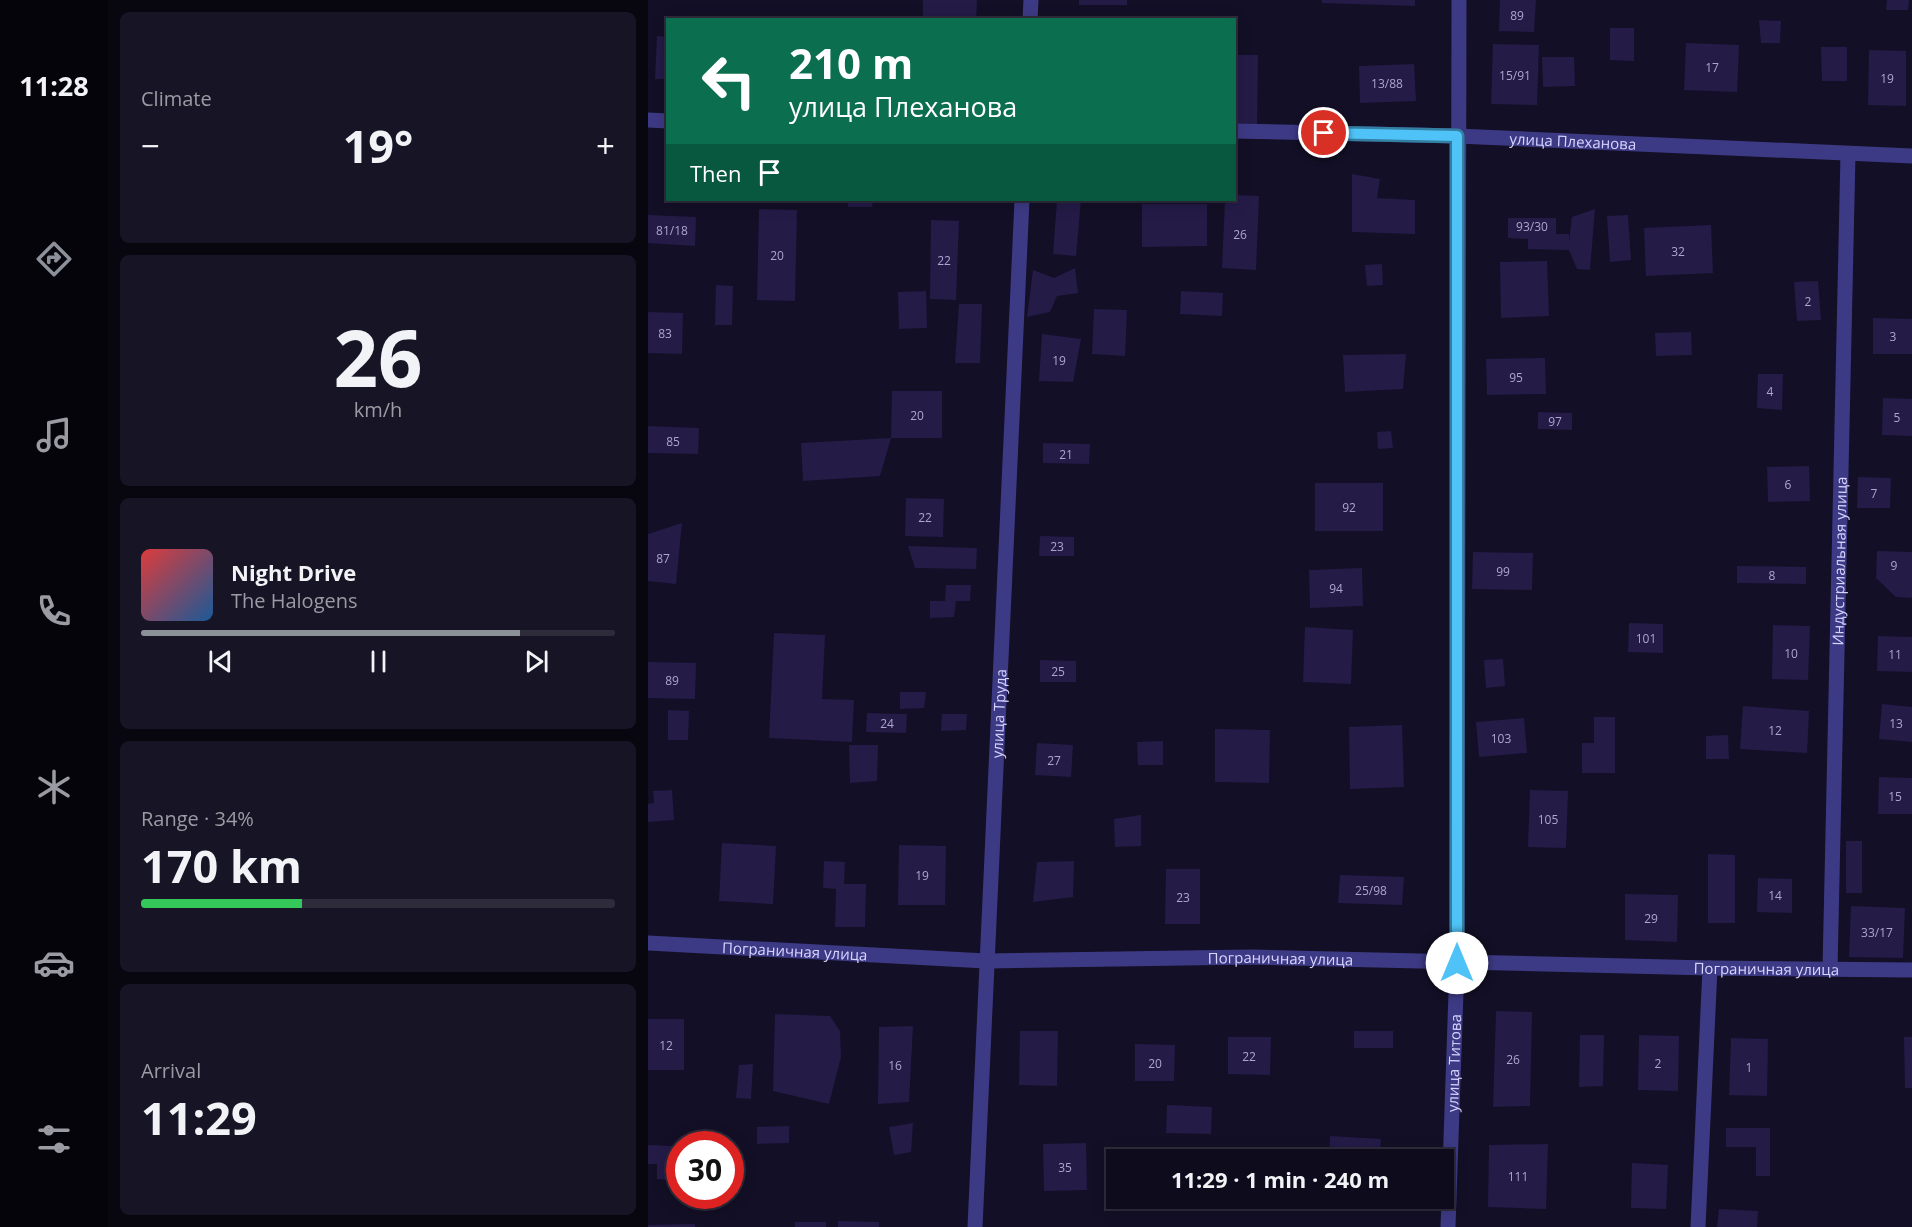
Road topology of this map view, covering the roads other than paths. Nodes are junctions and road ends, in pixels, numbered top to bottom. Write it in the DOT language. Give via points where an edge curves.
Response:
graph roads {
  1 [pos="1031,0"];
  2 [pos="1459,0"];
  3 [pos="1030,18"];
  4 [pos="648,120"];
  5 [pos="666,121"];
  6 [pos="1236,131"];
  7 [pos="1457,136"];
  8 [pos="1848,154"];
  9 [pos="1912,156"];
  10 [pos="1022,201"];
  11 [pos="648,943"];
  12 [pos="986,961"];
  13 [pos="1457,963"];
  14 [pos="1710,968"];
  15 [pos="1830,969"];
  16 [pos="1912,970"];
  17 [pos="975,1227"];
  18 [pos="1448,1227"];
  19 [pos="1698,1227"];
  1 -- 3 [label="street"];
  2 -- 7 [label="street, улица Титова"];
  4 -- 5 [label="street"];
  6 -- 7 [label="street, улица Плеханова"];
  7 -- 8 [label="street, улица Плеханова"];
  7 -- 13 [label="street, улица Титова"];
  8 -- 9 [label="street, улица Плеханова"];
  8 -- 15 [label="street, Индустриальная улица"];
  10 -- 12 [label="street, улица Труда"];
  11 -- 12 [label="street, Пограничная улица"];
  12 -- 13 [label="street, Пограничная улица" via="1252,957"];
  12 -- 17 [label="street, улица Труда"];
  13 -- 14 [label="street, Пограничная улица"];
  13 -- 18 [label="street, улица Титова"];
  14 -- 15 [label="street, Пограничная улица"];
  14 -- 19 [label="street"];
  15 -- 16 [label="street, Пограничная улица"];
}
